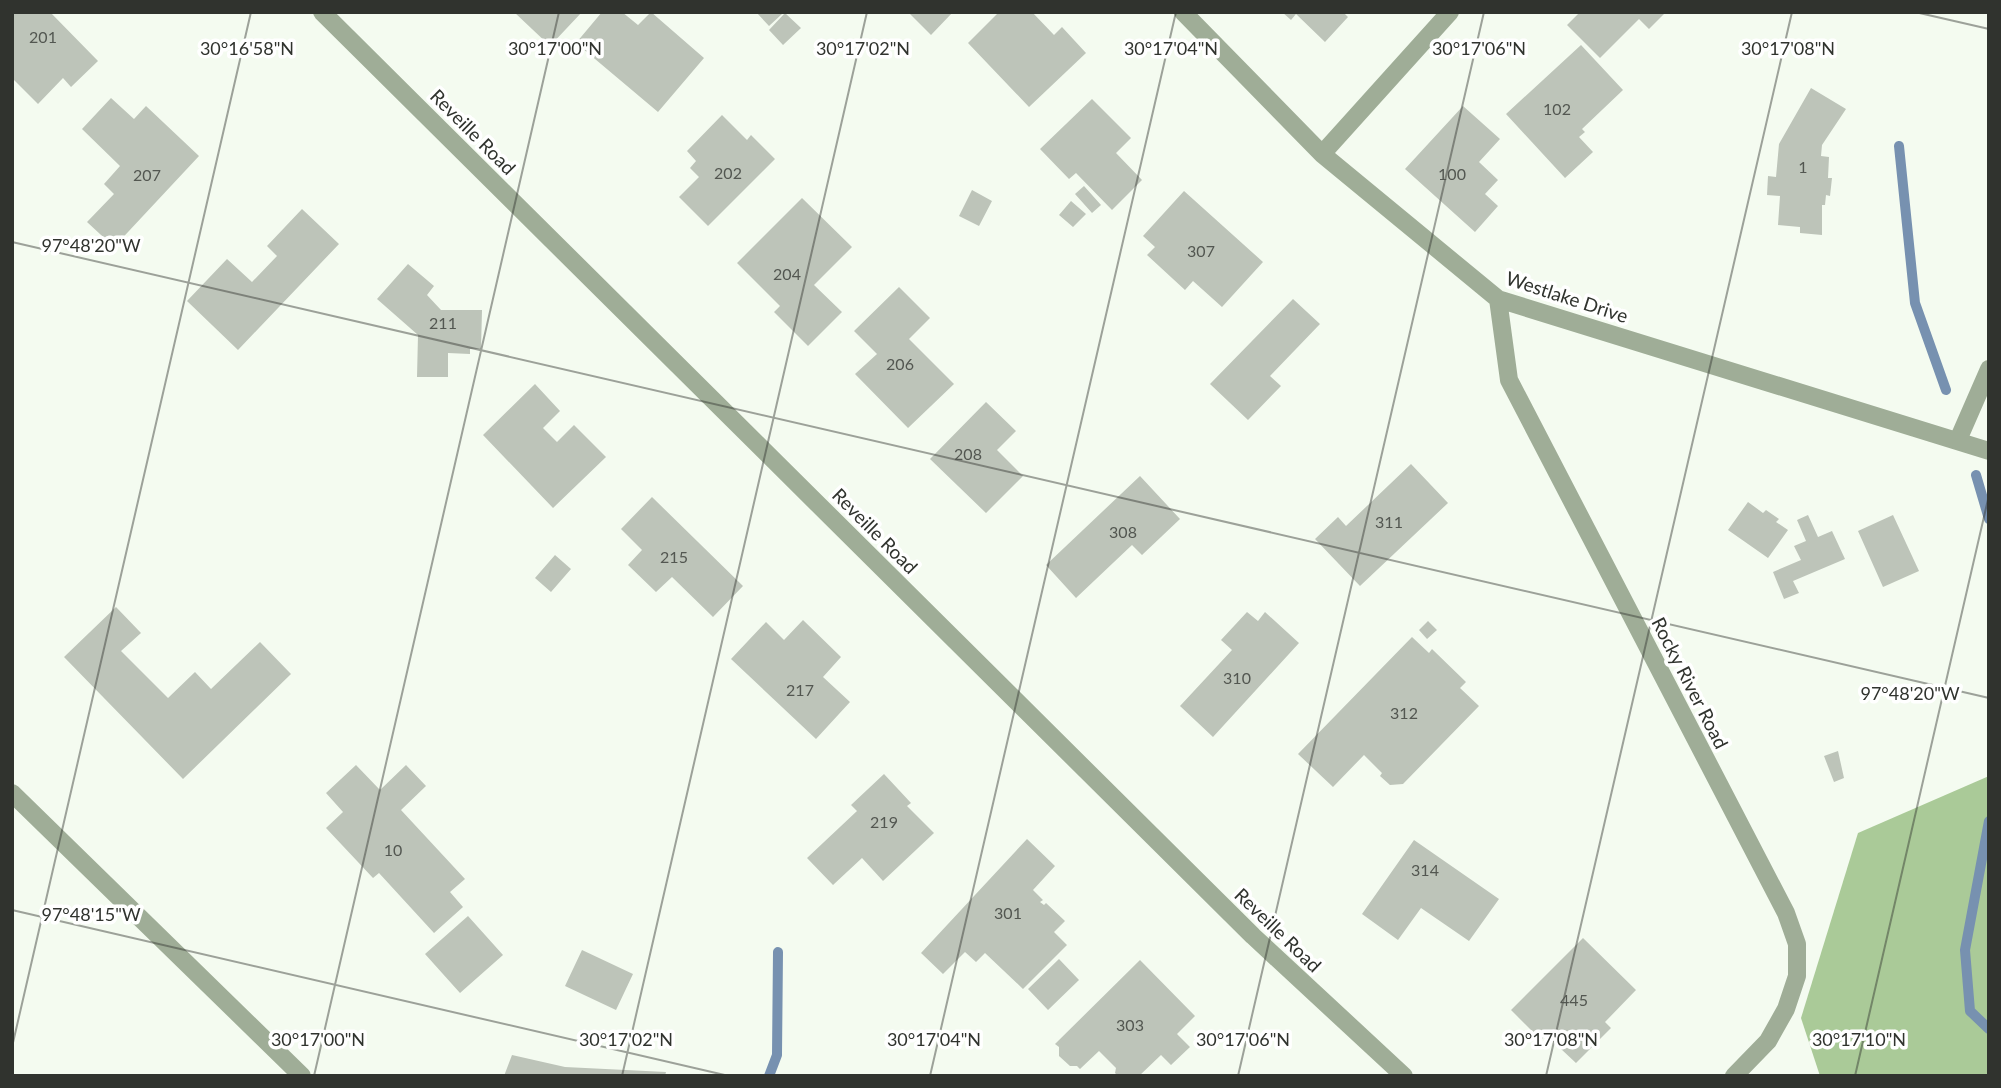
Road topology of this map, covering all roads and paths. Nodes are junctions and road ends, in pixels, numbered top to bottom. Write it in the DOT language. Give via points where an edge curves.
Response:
graph roads {
  1 [pos="322,12"];
  2 [pos="1183,12"];
  3 [pos="1450,12"];
  4 [pos="1322,154"];
  5 [pos="1498,299"];
  6 [pos="1989,369"];
  7 [pos="1958,440"];
  8 [pos="1989,451"];
  9 [pos="12,793"];
  10 [pos="302,1076"];
  11 [pos="1404,1076"];
  12 [pos="1734,1076"];
  1 -- 11 [label="street, Reveille Road" via="1243,926"];
  2 -- 4 [label="street, Westlake Drive"];
  3 -- 4 [label="street"];
  4 -- 5 [label="street, Westlake Drive"];
  5 -- 7 [label="street, Westlake Drive"];
  5 -- 12 [label="street, Rocky River Road" via="1509,380 1786,913 1797,944 1797,976 1786,1009 1768,1041"];
  6 -- 7 [label="street"];
  7 -- 8 [label="street, Westlake Drive"];
  9 -- 10 [label="street"];
}
